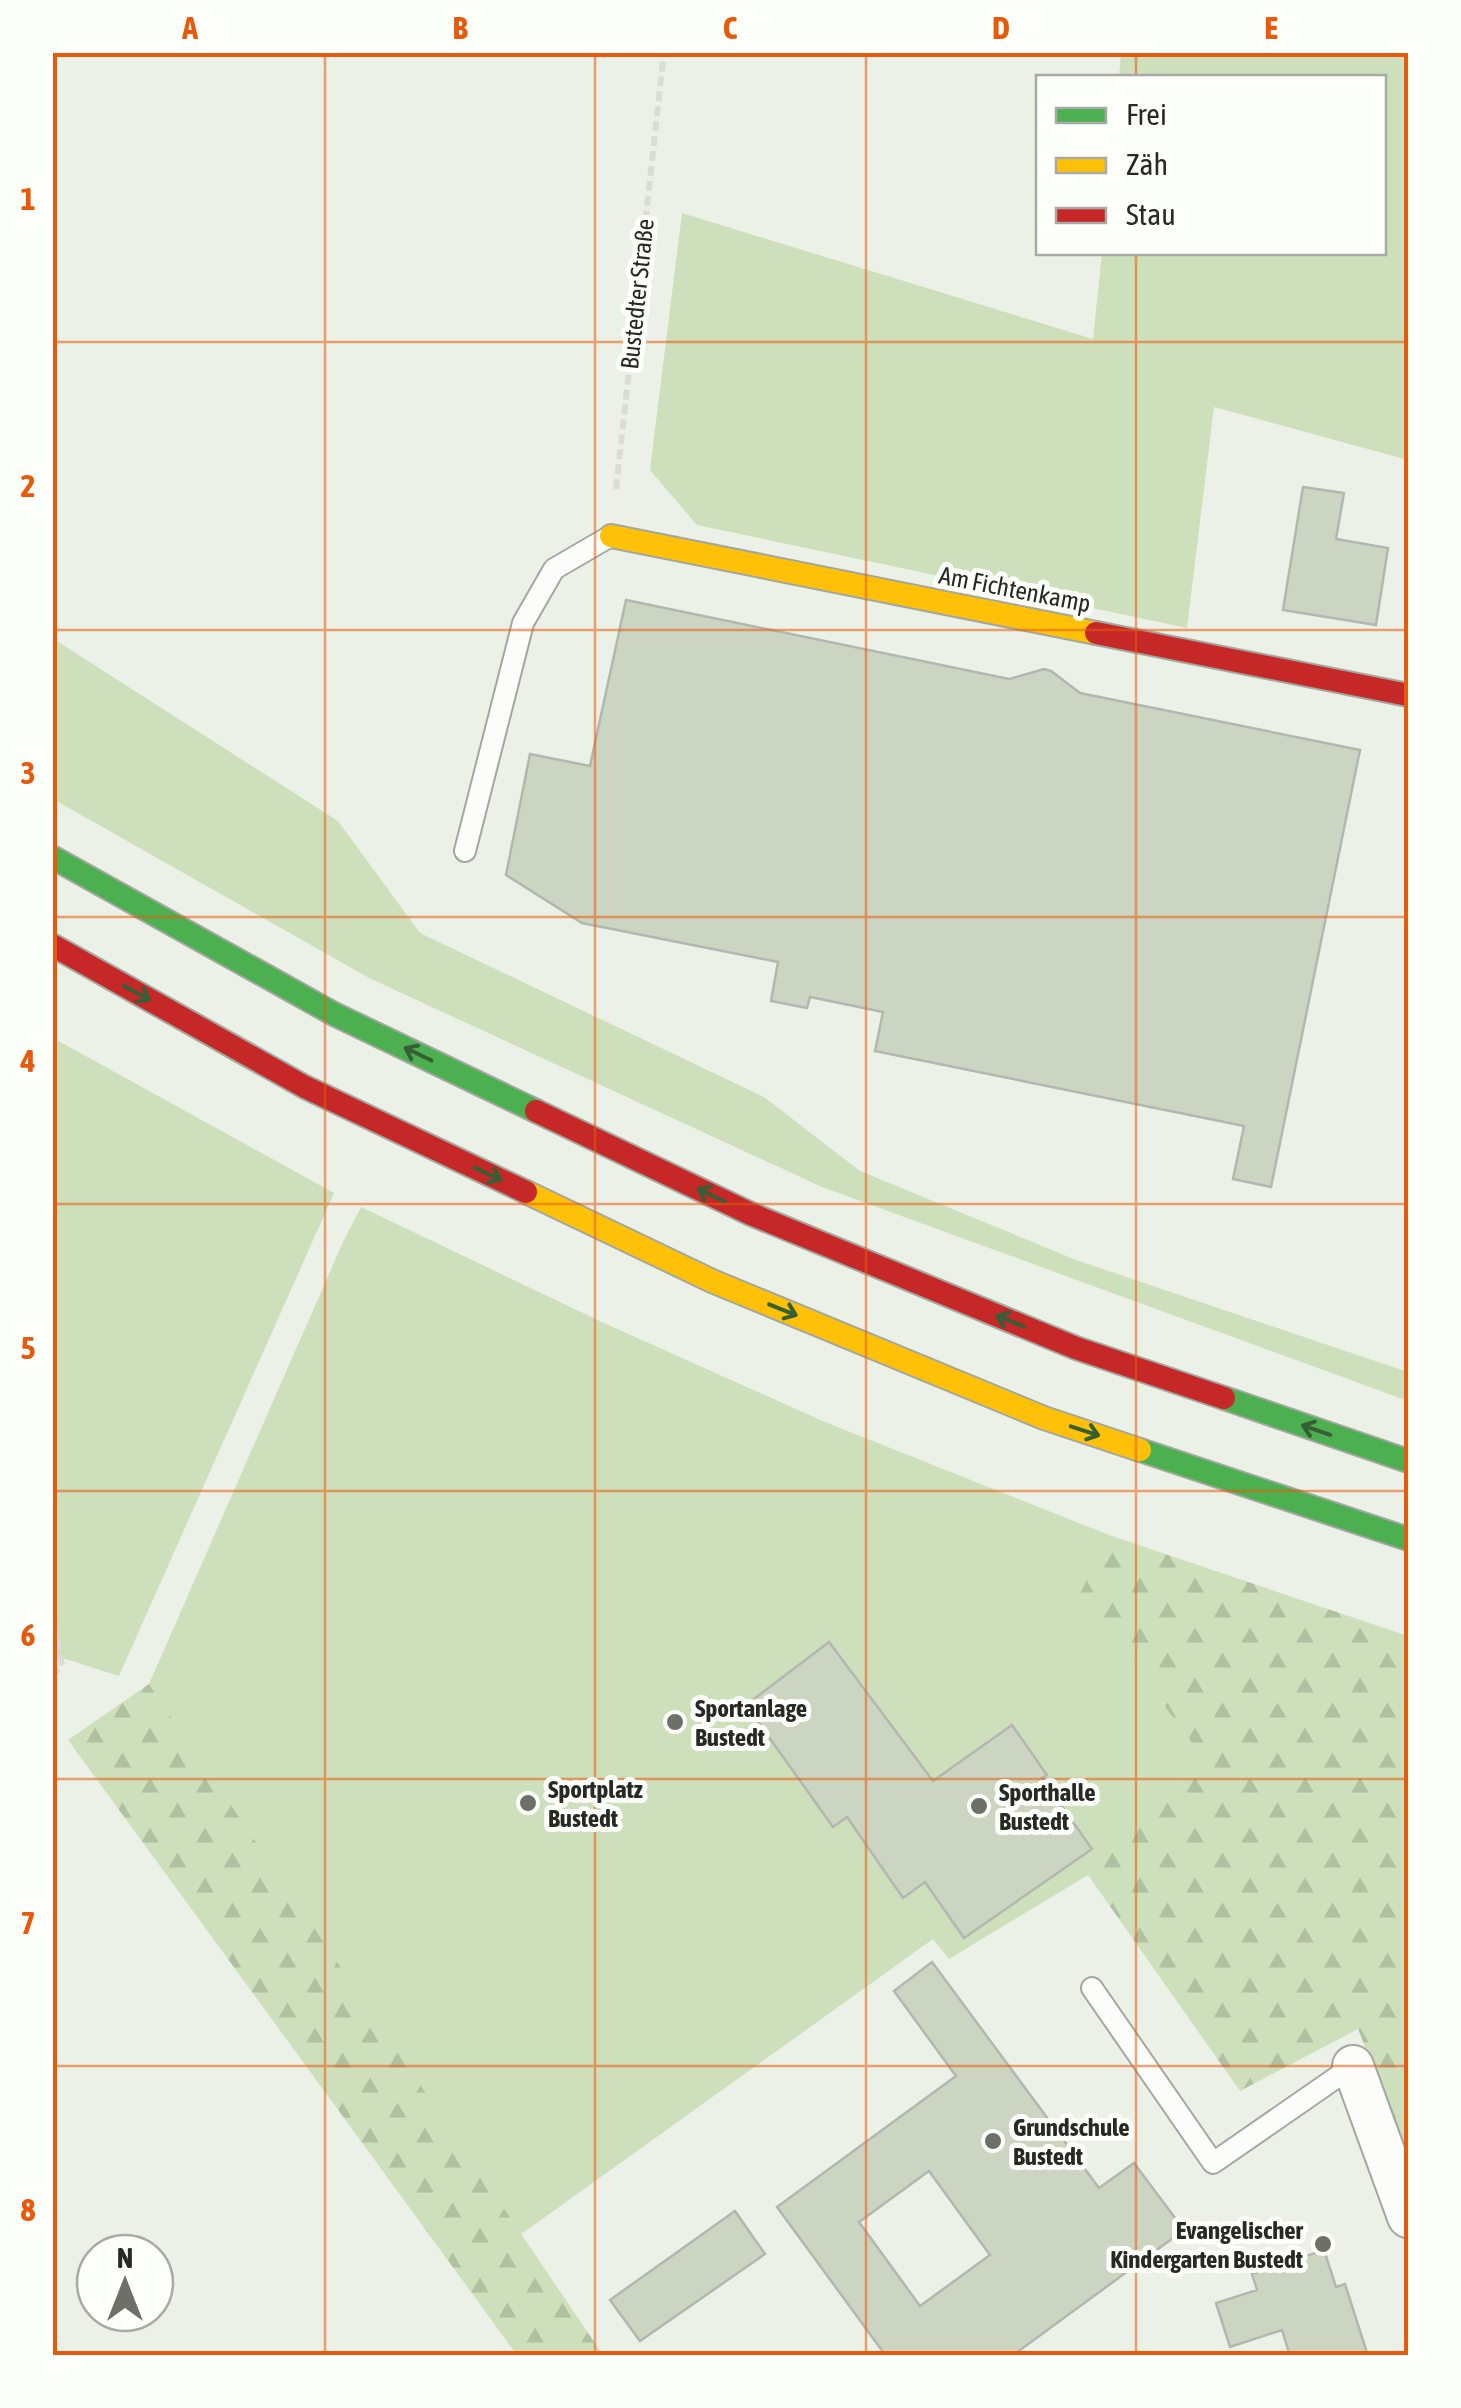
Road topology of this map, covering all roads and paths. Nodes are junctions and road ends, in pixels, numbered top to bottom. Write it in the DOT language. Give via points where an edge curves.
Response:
graph roads {
  1 [pos="664,52"];
  2 [pos="611,536"];
  3 [pos="1408,695"];
  4 [pos="465,851"];
  5 [pos="52,857"];
  6 [pos="52,945"];
  7 [pos="1408,1461"];
  8 [pos="1408,1539"];
  9 [pos="52,1611"];
  10 [pos="52,1675"];
  11 [pos="1092,1988"];
  12 [pos="1353,2066"];
  13 [pos="1408,2217"];
  1 -- 2 [label="path, Bustedter Straße"];
  2 -- 3 [label="main road, Am Fichtenkamp"];
  2 -- 4 [label="lane" via="554,570 523,623"];
  7 -- 5 [label="main road, one-way" via="1076,1348 751,1214 334,1014"];
  6 -- 8 [label="main road, one-way" via="305,1087 712,1280 1044,1418"];
  9 -- 10 [label="path" via="62,1666"];
  11 -- 12 [label="lane" via="1213,2163"];
  12 -- 13 [label="street"];
}
